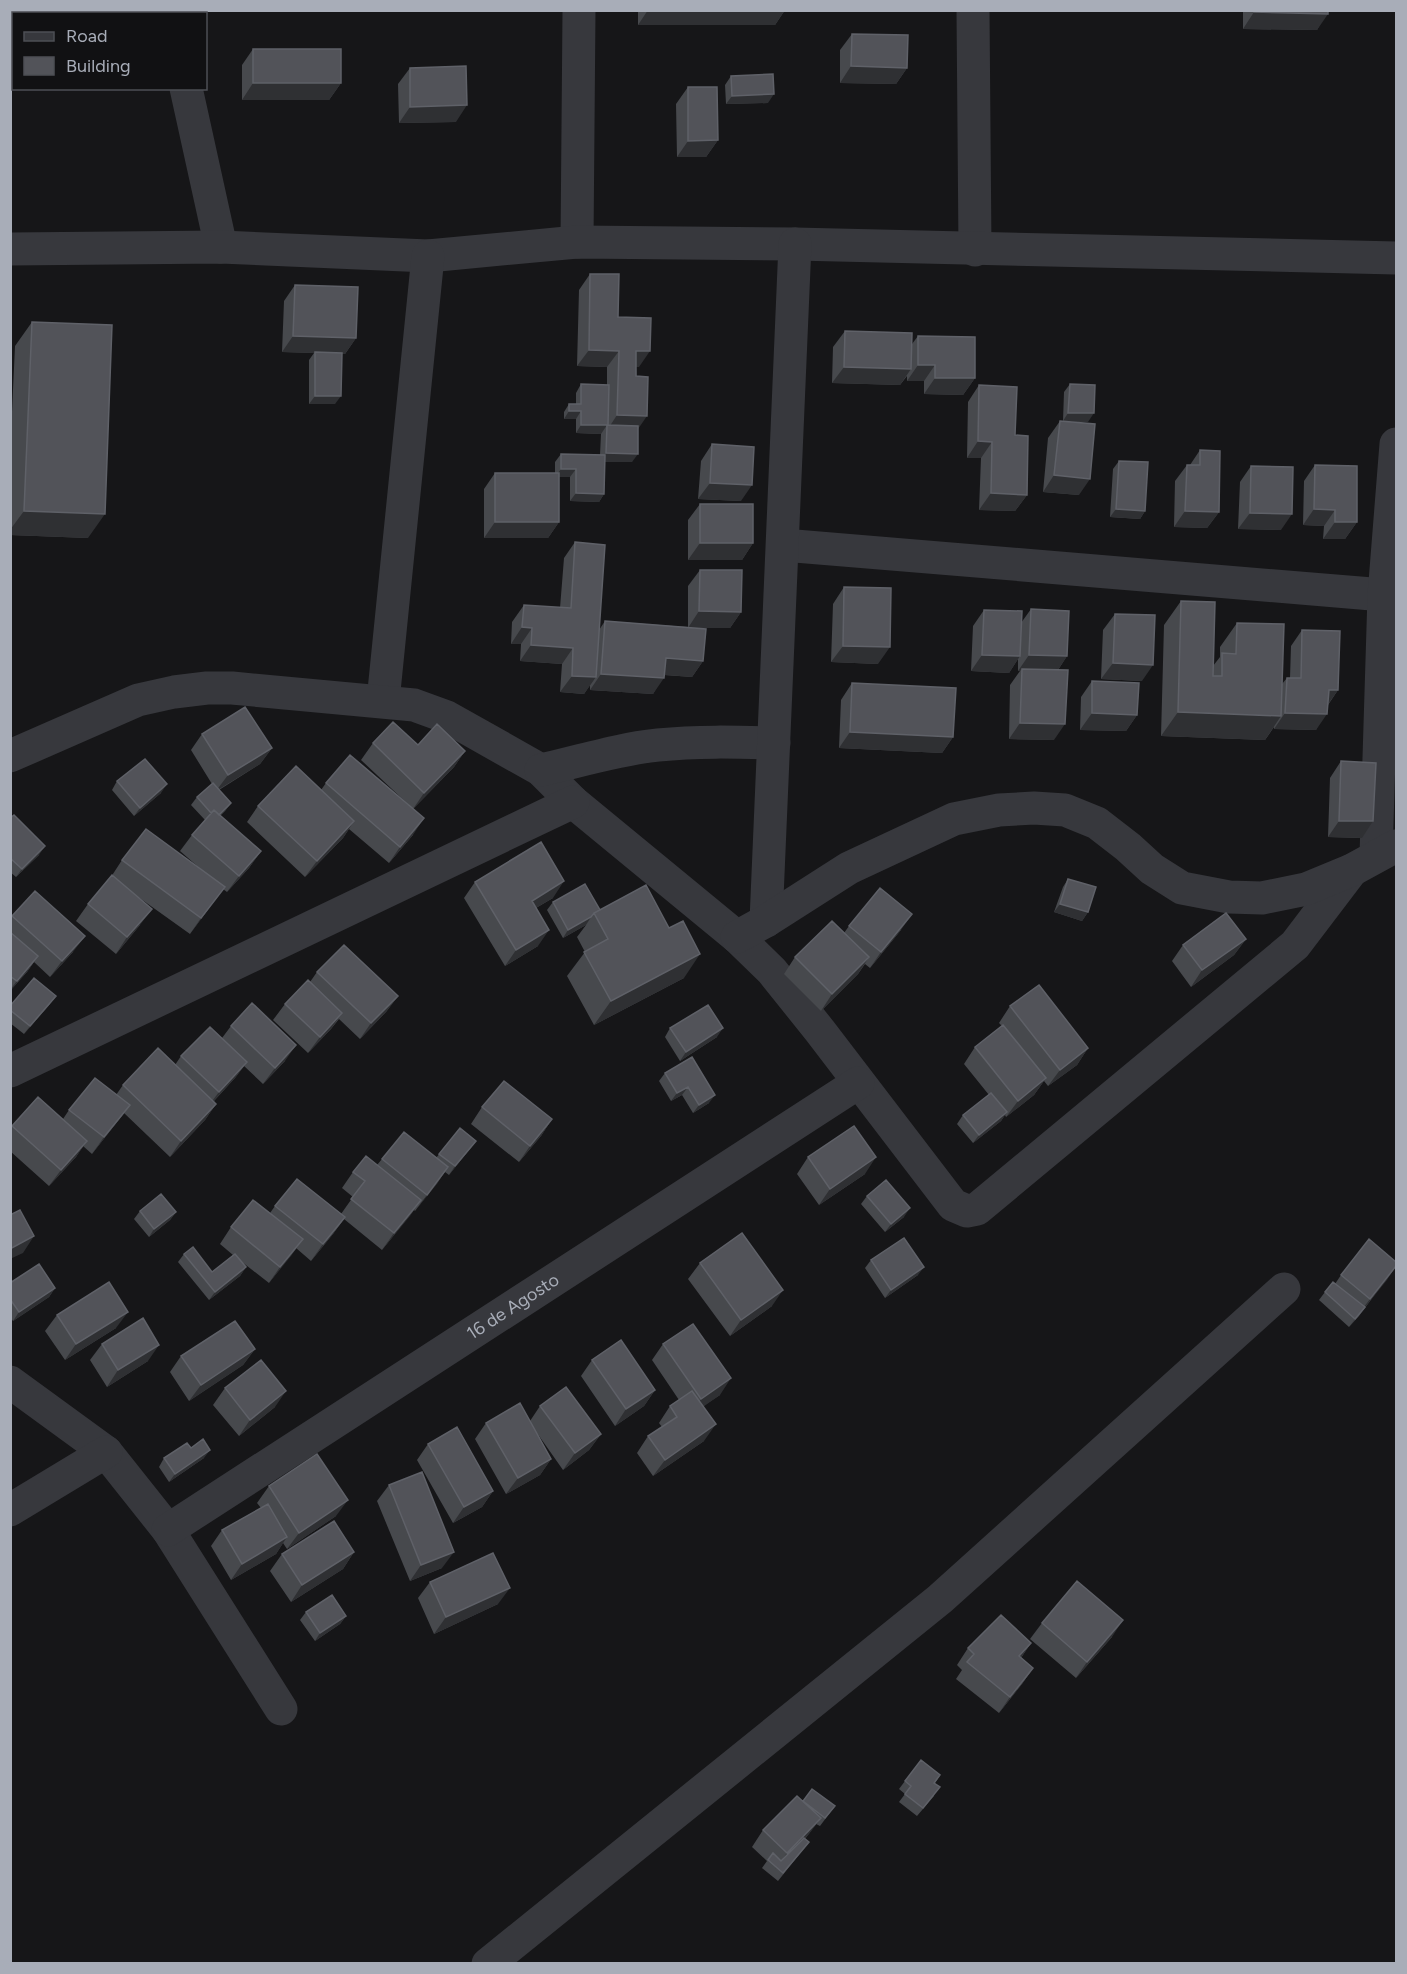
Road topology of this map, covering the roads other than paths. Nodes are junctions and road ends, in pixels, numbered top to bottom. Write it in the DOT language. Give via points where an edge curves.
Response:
graph roads {
  1 [pos="579,10"];
  2 [pos="973,10"];
  3 [pos="186,90"];
  4 [pos="577,242"];
  5 [pos="795,244"];
  6 [pos="221,247"];
  7 [pos="10,249"];
  8 [pos="975,250"];
  9 [pos="428,256"];
  10 [pos="1396,258"];
  11 [pos="1396,444"];
  12 [pos="783,545"];
  13 [pos="1384,595"];
  14 [pos="383,701"];
  15 [pos="774,743"];
  16 [pos="10,756"];
  17 [pos="541,771"];
  18 [pos="573,802"];
  19 [pos="1375,858"];
  20 [pos="766,921"];
  21 [pos="737,937"];
  22 [pos="10,1071"];
  23 [pos="858,1083"];
  24 [pos="1284,1289"];
  25 [pos="10,1382"];
  26 [pos="106,1452"];
  27 [pos="10,1510"];
  28 [pos="168,1530"];
  29 [pos="281,1709"];
  30 [pos="488,1964"];
  1 -- 4 [label="street"];
  2 -- 8 [label="street"];
  3 -- 6 [label="street"];
  4 -- 5 [label="street"];
  4 -- 9 [label="street"];
  5 -- 8 [label="street"];
  5 -- 12 [label="street"];
  6 -- 7 [label="street"];
  6 -- 9 [label="street"];
  8 -- 10 [label="street"];
  9 -- 14 [label="street"];
  11 -- 13 [label="street"];
  12 -- 13 [label="street"];
  12 -- 15 [label="street"];
  13 -- 19 [label="street"];
  14 -- 16 [label="street" via="232,688 174,692 138,700"];
  14 -- 17 [label="street" via="414,705 447,717"];
  15 -- 17 [label="street" via="658,745"];
  15 -- 20 [label="street"];
  17 -- 18 [label="street"];
  18 -- 21 [label="street"];
  18 -- 22 [label="street"];
  19 -- 20 [label="street" via="1306,889 1263,898 1229,897 1182,888 1096,823 1065,810 999,810 954,819 849,868"];
  19 -- 23 [label="street" via="1295,945 977,1209 967,1211 953,1205"];
  20 -- 21 [label="street"];
  21 -- 23 [label="street" via="772,971"];
  23 -- 28 [label="street, 16 de Agosto"];
  24 -- 30 [label="street" via="940,1599"];
  25 -- 26 [label="street"];
  26 -- 27 [label="street"];
  26 -- 28 [label="street"];
  28 -- 29 [label="street"];
}
